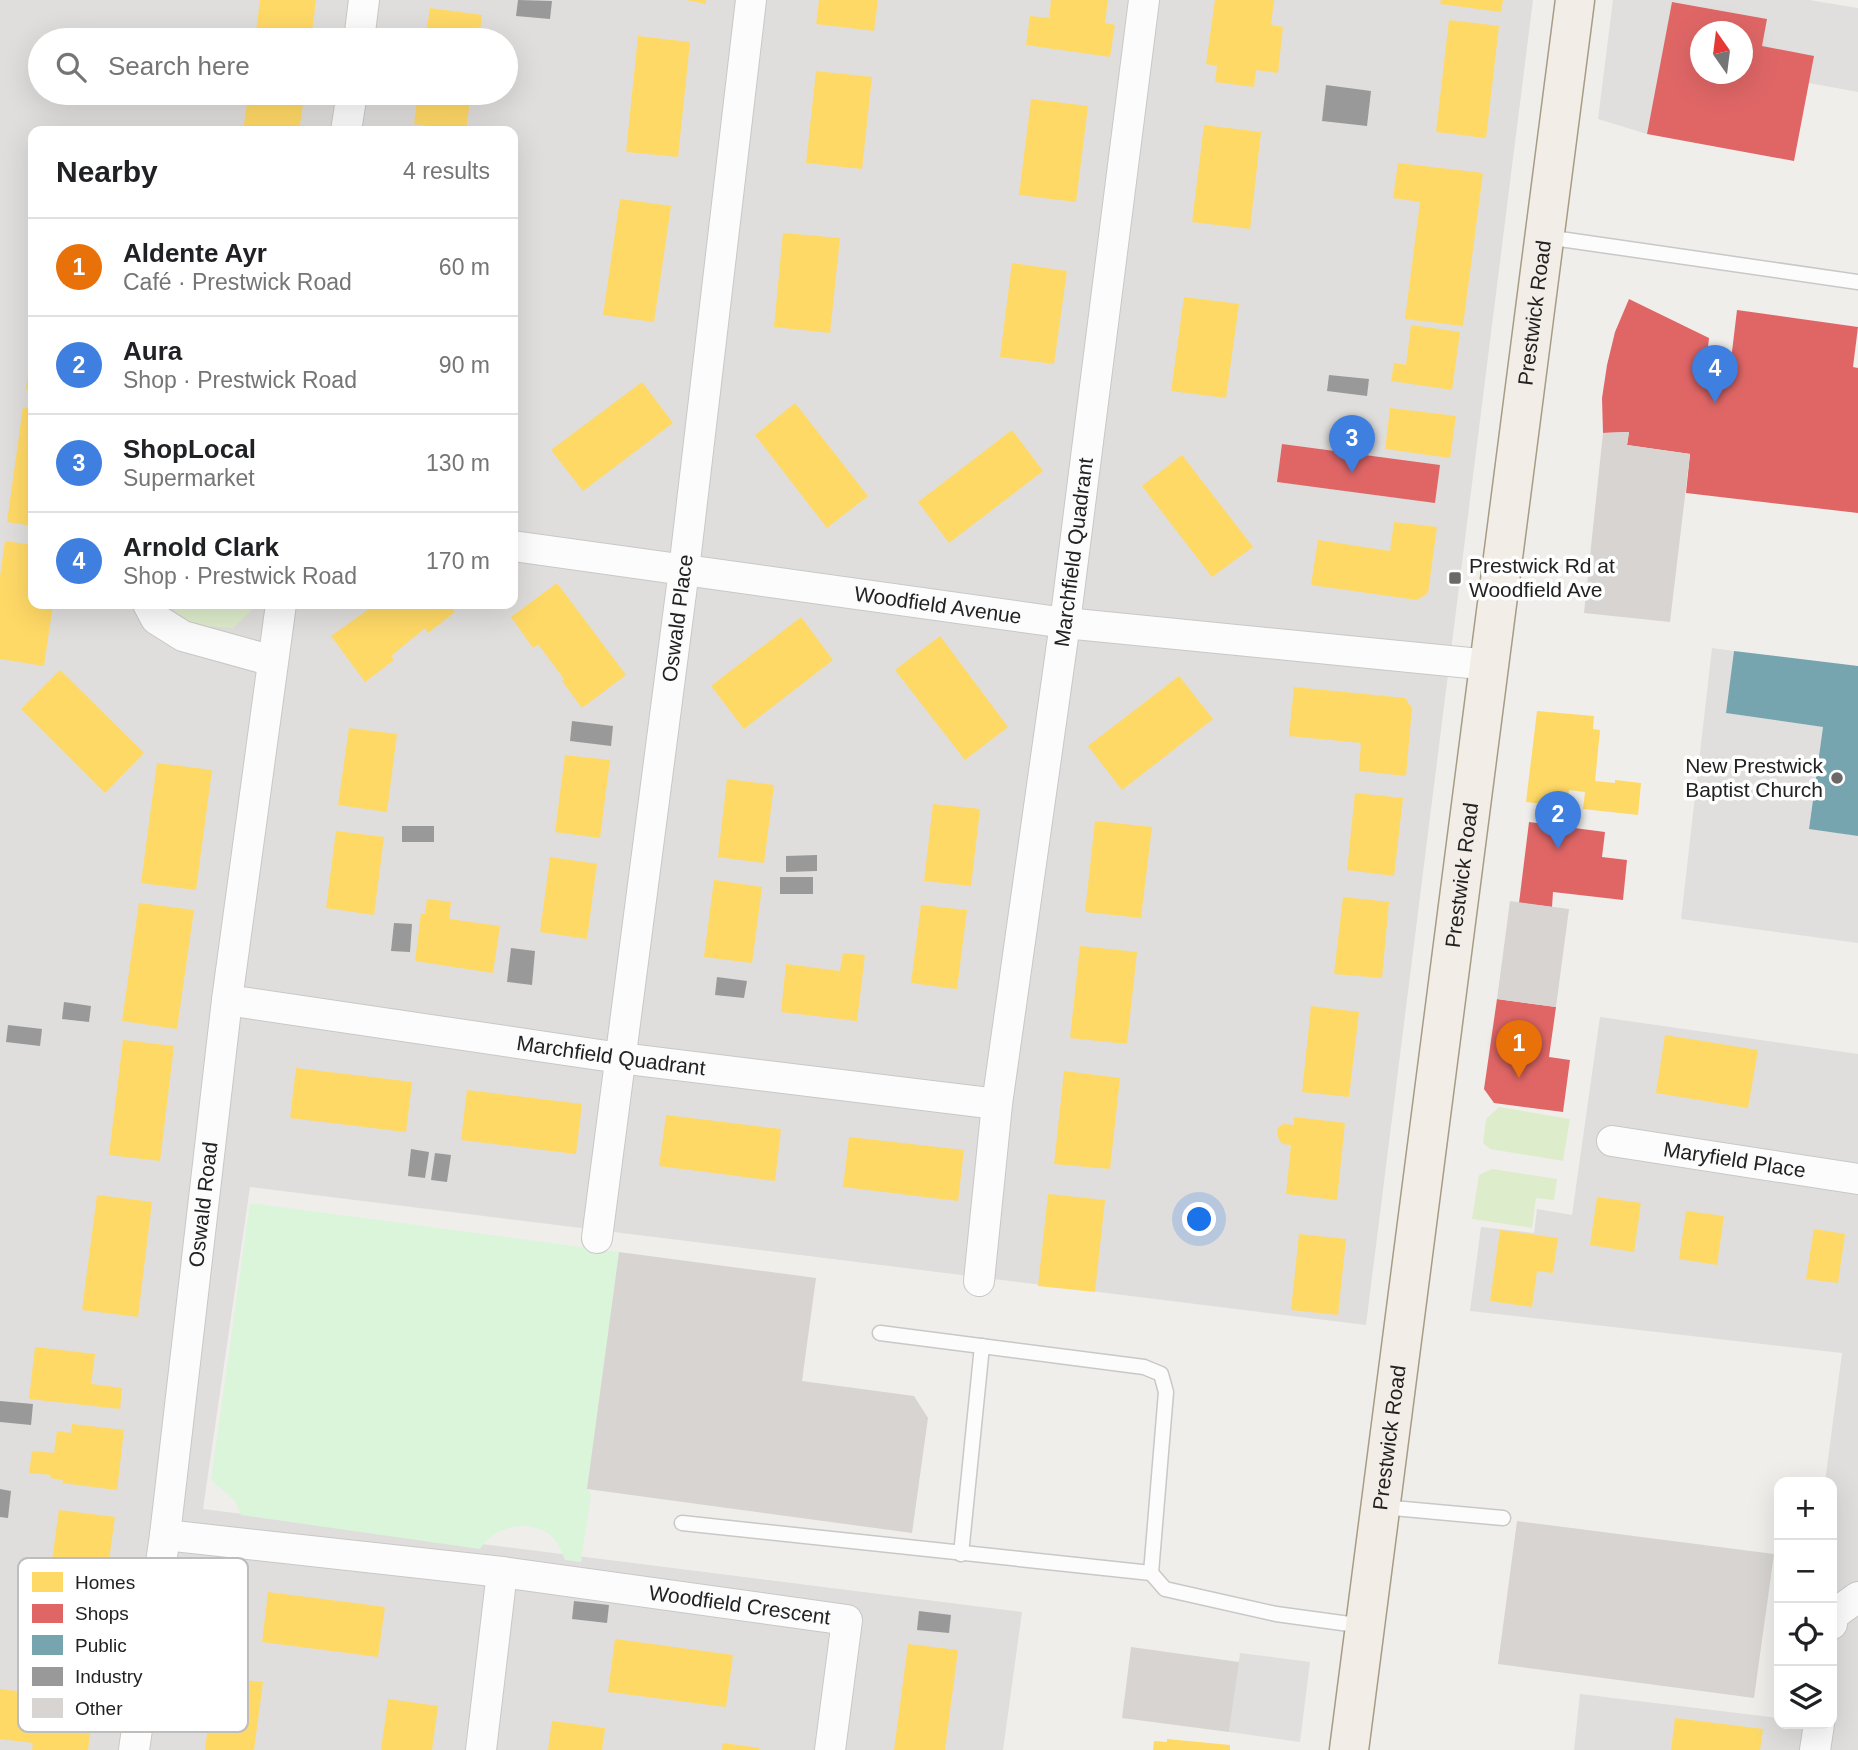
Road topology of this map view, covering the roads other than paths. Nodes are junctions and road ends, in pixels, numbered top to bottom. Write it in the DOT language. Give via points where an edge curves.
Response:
graph roads {
  1 [pos="364,0"];
  2 [pos="751,0"];
  3 [pos="1144,0"];
  4 [pos="1575,0"];
  5 [pos="360,28"];
  6 [pos="350,105"];
  7 [pos="347,126"];
  8 [pos="1545,237"];
  9 [pos="1858,282"];
  10 [pos="518,546"];
  11 [pos="684,570"];
  12 [pos="151,609"];
  13 [pos="280,609"];
  14 [pos="1065,622"];
  15 [pos="273,661"];
  16 [pos="1490,665"];
  17 [pos="227,1000"];
  18 [pos="620,1058"];
  19 [pos="997,1104"];
  20 [pos="1612,1141"];
  21 [pos="1858,1179"];
  22 [pos="597,1238"];
  23 [pos="979,1281"];
  24 [pos="880,1333"];
  25 [pos="982,1346"];
  26 [pos="1381,1507"];
  27 [pos="1503,1517"];
  28 [pos="682,1522"];
  29 [pos="165,1535"];
  30 [pos="961,1554"];
  31 [pos="162,1558"];
  32 [pos="502,1572"];
  33 [pos="1151,1573"];
  34 [pos="1858,1597"];
  35 [pos="1837,1612"];
  36 [pos="1365,1626"];
  37 [pos="1818,1729"];
  38 [pos="137,1732"];
  39 [pos="134,1750"];
  40 [pos="481,1750"];
  41 [pos="830,1750"];
  42 [pos="1349,1750"];
  43 [pos="1815,1750"];
  1 -- 5 [label="street"];
  2 -- 11 [label="street, Oswald Place"];
  3 -- 14 [label="street, Marchfield Quadrant"];
  4 -- 8 [label="main road, Prestwick Road"];
  6 -- 7 [label="street"];
  8 -- 9 [label="lane"];
  8 -- 16 [label="main road, Prestwick Road"];
  10 -- 11 [label="street, Woodfield Avenue"];
  11 -- 14 [label="street, Woodfield Avenue"];
  11 -- 18 [label="street, Oswald Place"];
  12 -- 15 [label="street" via="156,619 183,636"];
  13 -- 15 [label="street, Oswald Road"];
  14 -- 16 [label="street, Woodfield Avenue"];
  14 -- 19 [label="street, Marchfield Quadrant"];
  15 -- 17 [label="street, Oswald Road"];
  16 -- 26 [label="main road, Prestwick Road"];
  17 -- 18 [label="street, Marchfield Quadrant"];
  17 -- 29 [label="street, Oswald Road"];
  18 -- 19 [label="street, Marchfield Quadrant"];
  18 -- 22 [label="street, Oswald Place"];
  19 -- 23 [label="street, Marchfield Quadrant"];
  20 -- 21 [label="street, Maryfield Place"];
  24 -- 25 [label="lane"];
  25 -- 30 [label="lane"];
  25 -- 33 [label="lane" via="1144,1367 1161,1374 1166,1392"];
  26 -- 27 [label="lane"];
  26 -- 36 [label="main road, Prestwick Road"];
  28 -- 30 [label="lane"];
  29 -- 31 [label="street, Oswald Road"];
  29 -- 32 [label="street, Woodfield Crescent"];
  30 -- 33 [label="lane"];
  32 -- 40 [label="street"];
  32 -- 41 [label="street, Woodfield Crescent" via="847,1620"];
  33 -- 36 [label="lane" via="1166,1589 1276,1614"];
  34 -- 35 [label="street"];
  36 -- 42 [label="main road, Prestwick Road"];
  37 -- 43 [label="street"];
  38 -- 39 [label="street, Oswald Road"];
}
